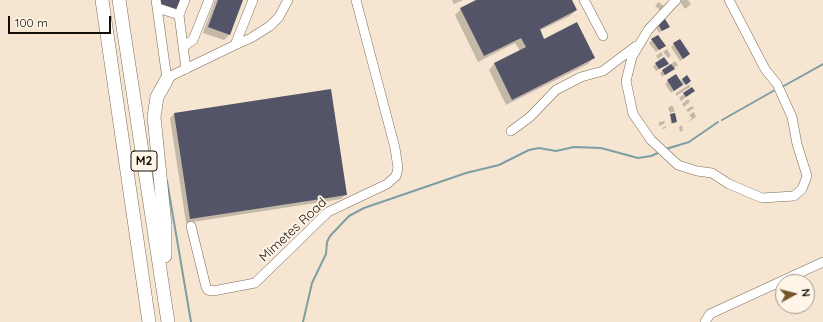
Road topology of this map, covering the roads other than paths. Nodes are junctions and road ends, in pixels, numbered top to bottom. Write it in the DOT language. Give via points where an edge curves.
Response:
graph roads {
  1 [pos="102,0"];
  2 [pos="120,0"];
  3 [pos="185,0"];
  4 [pos="209,0"];
  5 [pos="254,0"];
  6 [pos="288,0"];
  7 [pos="356,0"];
  8 [pos="584,0"];
  9 [pos="676,0"];
  10 [pos="729,0"];
  11 [pos="157,4"];
  12 [pos="180,15"];
  13 [pos="603,36"];
  14 [pos="235,45"];
  15 [pos="184,46"];
  16 [pos="638,46"];
  17 [pos="186,69"];
  18 [pos="167,79"];
  19 [pos="511,131"];
  20 [pos="191,226"];
  21 [pos="823,262"];
  22 [pos="165,303"];
  23 [pos="149,322"];
  24 [pos="168,322"];
  25 [pos="705,322"];
  1 -- 23 [label="highway, M2"];
  2 -- 22 [label="highway, M2"];
  3 -- 12 [label="street"];
  4 -- 15 [label="street" via="193,40"];
  5 -- 14 [label="street"];
  6 -- 14 [label="street" via="279,17 270,26"];
  7 -- 20 [label="street, Mimetes Road" via="396,148 396,176 387,184 328,212 255,283 208,290"];
  8 -- 13 [label="street"];
  9 -- 16 [label="street" via="648,30"];
  10 -- 16 [label="street" via="765,69 777,84 792,117 806,176 798,194 762,198 728,184 712,173 683,167 670,160 643,130 631,107 626,81 632,57"];
  11 -- 12 [label="street"];
  11 -- 18 [label="street"];
  12 -- 15 [label="street"];
  14 -- 17 [label="street"];
  15 -- 17 [label="street"];
  16 -- 19 [label="street" via="603,71 581,77 556,90 530,117"];
  17 -- 18 [label="street"];
  18 -- 22 [label="highway" via="156,97 154,117 165,225"];
  21 -- 25 [label="street" via="710,314"];
  22 -- 24 [label="highway, M2"];
}
